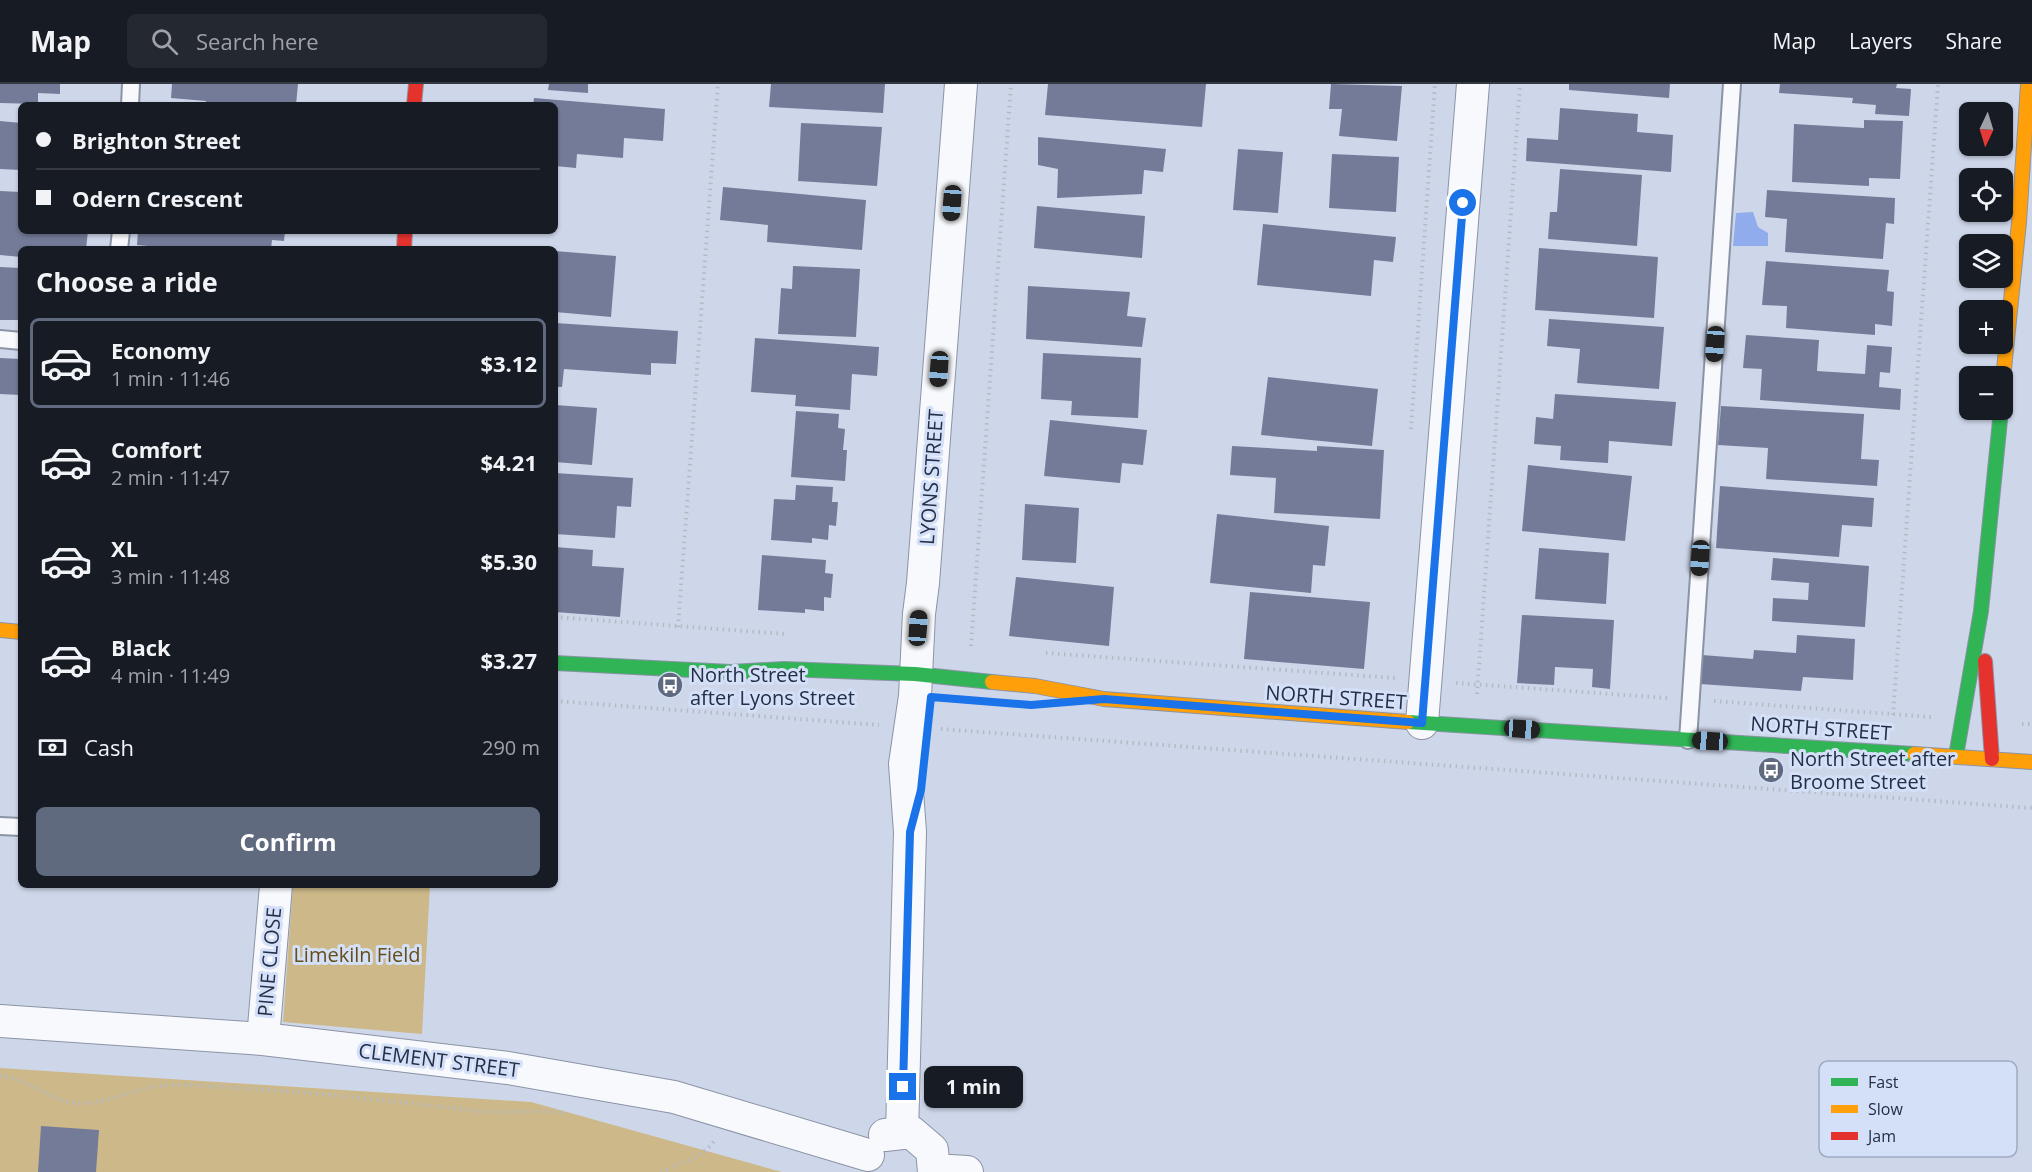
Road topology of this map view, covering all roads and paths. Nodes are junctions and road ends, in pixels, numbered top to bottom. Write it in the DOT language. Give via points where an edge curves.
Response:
graph roads {
  1 [pos="131,84"];
  2 [pos="416,84"];
  3 [pos="718,84"];
  4 [pos="961,84"];
  5 [pos="1011,84"];
  6 [pos="1435,84"];
  7 [pos="1473,84"];
  8 [pos="1520,84"];
  9 [pos="1732,84"];
  10 [pos="1938,84"];
  11 [pos="2028,84"];
  12 [pos="130,102"];
  13 [pos="414,102"];
  14 [pos="2025,223"];
  15 [pos="0,339"];
  16 [pos="18,341"];
  17 [pos="2005,366"];
  18 [pos="2000,420"];
  19 [pos="1410,440"];
  20 [pos="923,583"];
  21 [pos="1981,611"];
  22 [pos="558,617"];
  23 [pos="678,627"];
  24 [pos="0,630"];
  25 [pos="18,632"];
  26 [pos="792,635"];
  27 [pos="933,645"];
  28 [pos="1042,652"];
  29 [pos="558,663"];
  30 [pos="731,672"];
  31 [pos="1393,678"];
  32 [pos="1426,681"];
  33 [pos="777,684"];
  34 [pos="1478,684"];
  35 [pos="919,688"];
  36 [pos="1104,699"];
  37 [pos="1690,700"];
  38 [pos="558,701"];
  39 [pos="1052,704"];
  40 [pos="1893,714"];
  41 [pos="1390,720"];
  42 [pos="1962,720"];
  43 [pos="1989,722"];
  44 [pos="1422,723"];
  45 [pos="2032,724"];
  46 [pos="1475,726"];
  47 [pos="919,728"];
  48 [pos="1688,740"];
  49 [pos="1889,752"];
  50 [pos="1956,756"];
  51 [pos="1992,759"];
  52 [pos="2032,762"];
  53 [pos="1886,797"];
  54 [pos="2032,808"];
  55 [pos="0,826"];
  56 [pos="18,827"];
  57 [pos="276,888"];
  58 [pos="0,1021"];
  59 [pos="263,1039"];
  60 [pos="0,1076"];
  61 [pos="570,1114"];
  62 [pos="902,1133"];
  63 [pos="715,1138"];
  64 [pos="869,1163"];
  65 [pos="934,1171"];
  66 [pos="662,1172"];
  67 [pos="967,1172"];
  1 -- 12 [label="lane"];
  2 -- 13 [label="street"];
  3 -- 23 [label="path"];
  4 -- 20 [label="street, LYONS STREET"];
  5 -- 27 [label="path" via="971,647"];
  6 -- 19 [label="path"];
  7 -- 32 [label="street"];
  8 -- 34 [label="path"];
  9 -- 37 [label="lane"];
  10 -- 40 [label="path"];
  11 -- 14 [label="street"];
  14 -- 17 [label="street"];
  15 -- 16 [label="lane"];
  18 -- 21 [label="street"];
  20 -- 27 [label="street, LYONS STREET" via="933,616"];
  20 -- 35 [label="street, LYONS STREET"];
  21 -- 42 [label="street"];
  21 -- 43 [label="street"];
  22 -- 23 [label="path"];
  23 -- 26 [label="path"];
  24 -- 25 [label="street"];
  27 -- 35 [label="street, LYONS STREET"];
  28 -- 31 [label="path"];
  29 -- 30 [label="street, NORTH STREET"];
  30 -- 33 [label="street, NORTH STREET"];
  30 -- 35 [label="street, NORTH STREET" via="784,669"];
  31 -- 32 [label="path"];
  31 -- 41 [label="path"];
  32 -- 34 [label="path"];
  32 -- 44 [label="street"];
  34 -- 37 [label="path"];
  34 -- 46 [label="path"];
  35 -- 36 [label="street, NORTH STREET" via="1035,686"];
  35 -- 47 [label="street"];
  36 -- 39 [label="street, NORTH STREET"];
  36 -- 41 [label="street, NORTH STREET"];
  37 -- 40 [label="path"];
  37 -- 48 [label="lane"];
  38 -- 47 [label="path"];
  40 -- 42 [label="path"];
  40 -- 49 [label="path"];
  41 -- 44 [label="street, NORTH STREET"];
  42 -- 50 [label="street"];
  43 -- 45 [label="path"];
  43 -- 51 [label="street"];
  44 -- 46 [label="street, NORTH STREET"];
  46 -- 48 [label="street, NORTH STREET"];
  47 -- 53 [label="path"];
  47 -- 62 [label="street" via="905,764 910,832"];
  48 -- 49 [label="street, NORTH STREET"];
  49 -- 50 [label="street, NORTH STREET"];
  49 -- 53 [label="path"];
  50 -- 51 [label="street, NORTH STREET"];
  51 -- 52 [label="street, NORTH STREET"];
  53 -- 54 [label="path"];
  55 -- 56 [label="lane"];
  57 -- 59 [label="street, PINE CLOSE"];
  58 -- 59 [label="street, CLEMENT STREET"];
  59 -- 64 [label="street, CLEMENT STREET" via="508,1068 674,1097"];
  60 -- 61 [label="path" via="74,1103 93,1103 170,1086 297,1091 498,1113 546,1110"];
  62 -- 64 [label="street" via="885,1135"];
  62 -- 65 [label="street" via="911,1132 932,1149"];
  63 -- 66 [label="path" via="710,1147"];
  65 -- 67 [label="street"];
}
